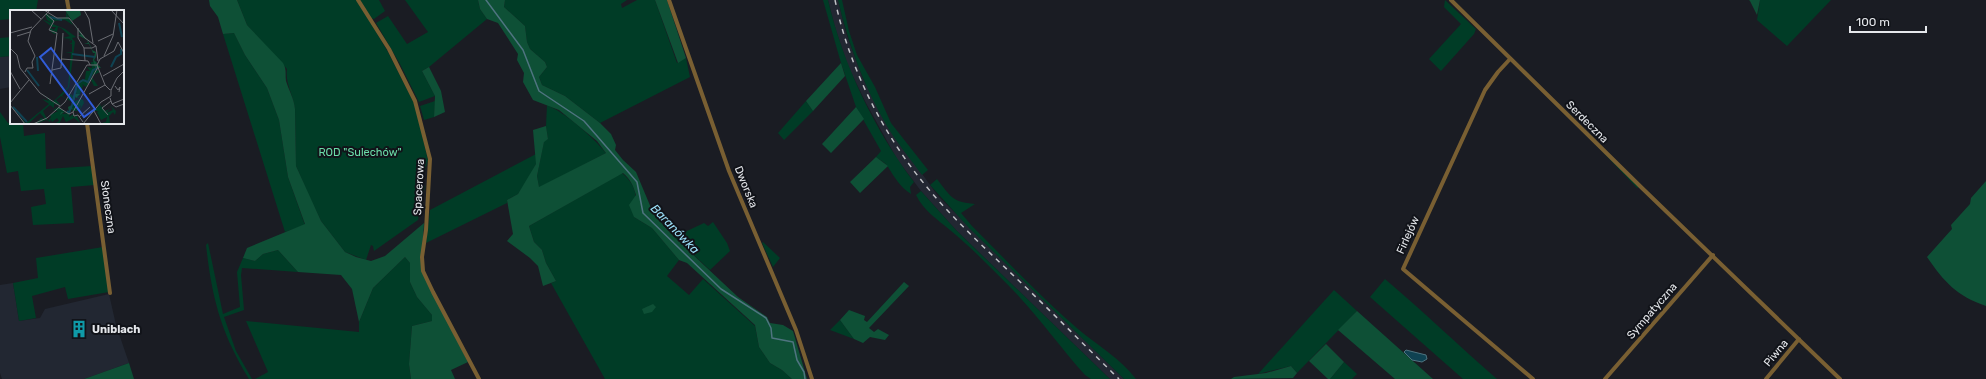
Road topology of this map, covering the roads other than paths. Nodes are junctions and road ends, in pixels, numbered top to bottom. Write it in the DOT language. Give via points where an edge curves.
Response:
graph roads {
  1 [pos="67,0"];
  2 [pos="358,0"];
  3 [pos="669,0"];
  4 [pos="1450,0"];
  5 [pos="69,10"];
  6 [pos="1510,60"];
  7 [pos="88,124"];
  8 [pos="1713,255"];
  9 [pos="110,293"];
  10 [pos="1799,340"];
  11 [pos="480,379"];
  12 [pos="812,379"];
  13 [pos="1533,379"];
  14 [pos="1605,379"];
  15 [pos="1766,379"];
  16 [pos="1840,379"];
  1 -- 5 [label="street"];
  2 -- 11 [label="street, Spacerowa" via="397,63 415,101 430,159 422,257 424,271"];
  3 -- 12 [label="street, Dworska" via="729,171 798,336"];
  4 -- 6 [label="street, Serdeczna"];
  6 -- 8 [label="street, Serdeczna"];
  6 -- 13 [label="street, Firlejów" via="1485,90 1403,269"];
  7 -- 9 [label="street, Słoneczna"];
  8 -- 10 [label="street, Serdeczna"];
  8 -- 14 [label="street, Sympatyczna"];
  10 -- 15 [label="street, Piwna"];
  10 -- 16 [label="street, Serdeczna"];
}
